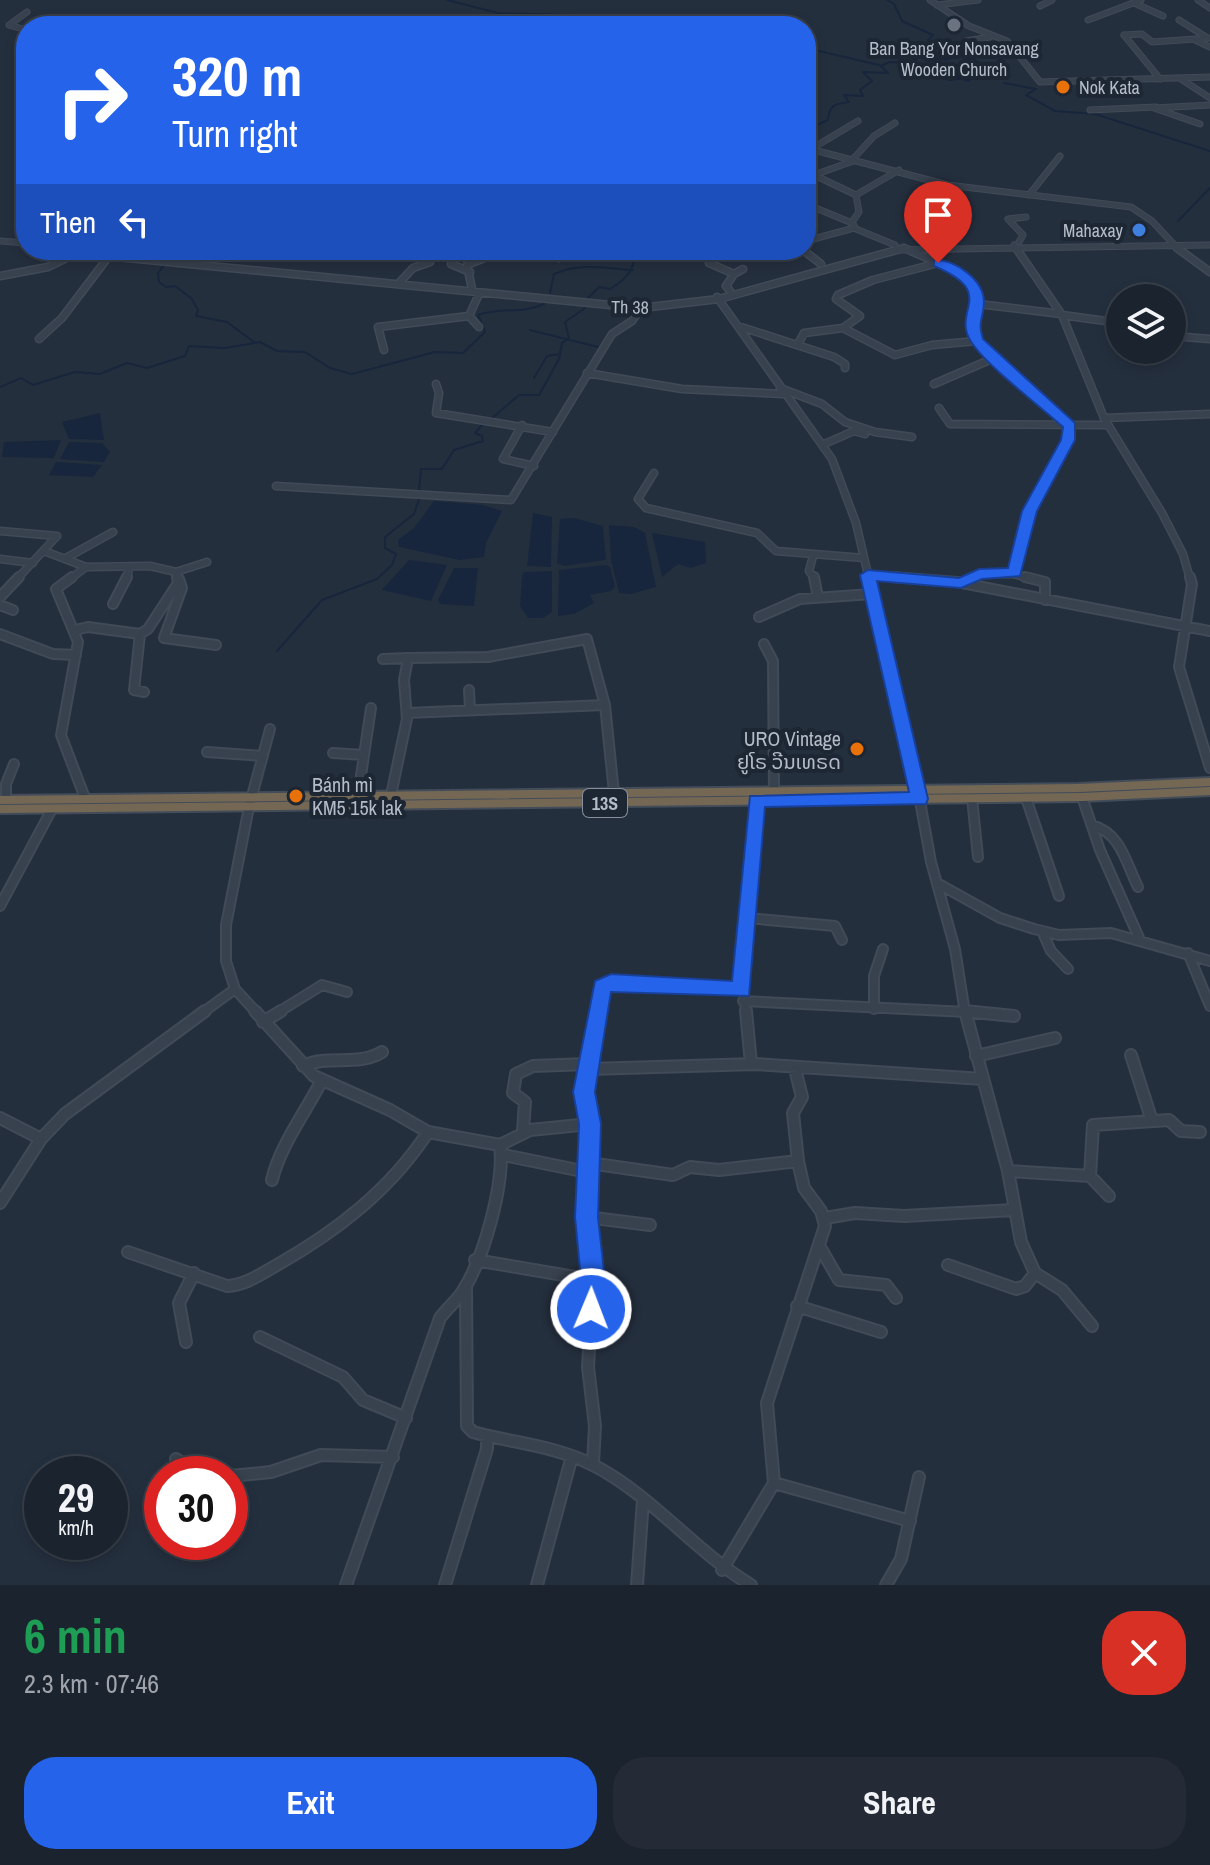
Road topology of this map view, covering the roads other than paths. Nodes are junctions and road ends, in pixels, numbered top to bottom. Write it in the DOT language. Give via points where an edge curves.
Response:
graph roads {
  1 [pos="930,0"];
  2 [pos="978,0"];
  3 [pos="1052,0"];
  4 [pos="1115,0"];
  5 [pos="1141,0"];
  6 [pos="1198,0"];
  7 [pos="964,1"];
  8 [pos="1133,2"];
  9 [pos="937,5"];
  10 [pos="1126,5"];
  11 [pos="1040,6"];
  12 [pos="1210,8"];
  13 [pos="27,12"];
  14 [pos="21,16"];
  15 [pos="1163,16"];
  16 [pos="1088,20"];
  17 [pos="1179,20"];
  18 [pos="995,37"];
  19 [pos="1208,38"];
  20 [pos="1195,39"];
  21 [pos="966,41"];
  22 [pos="1210,47"];
  23 [pos="1210,77"];
  24 [pos="1180,78"];
  25 [pos="1160,79"];
  26 [pos="1210,98"];
  27 [pos="1210,105"];
  28 [pos="1156,107"];
  29 [pos="1090,110"];
  30 [pos="858,121"];
  31 [pos="895,123"];
  32 [pos="1200,124"];
  33 [pos="816,146"];
  34 [pos="816,150"];
  35 [pos="1060,156"];
  36 [pos="856,159"];
  37 [pos="899,170"];
  38 [pos="816,174"];
  39 [pos="816,176"];
  40 [pos="856,195"];
  41 [pos="1029,195"];
  42 [pos="816,209"];
  43 [pos="952,215"];
  44 [pos="1026,217"];
  45 [pos="853,226"];
  46 [pos="816,238"];
  47 [pos="947,242"];
  48 [pos="1015,243"];
  49 [pos="1169,243"];
  50 [pos="1210,243"];
  51 [pos="895,245"];
  52 [pos="904,248"];
  53 [pos="880,250"];
  54 [pos="62,260"];
  55 [pos="106,260"];
  56 [pos="154,260"];
  57 [pos="176,260"];
  58 [pos="424,260"];
  59 [pos="478,260"];
  60 [pos="711,260"];
  61 [pos="816,260"];
  62 [pos="938,263"];
  63 [pos="451,264"];
  64 [pos="821,264"];
  65 [pos="243,268"];
  66 [pos="743,269"];
  67 [pos="470,272"];
  68 [pos="1210,272"];
  69 [pos="734,274"];
  70 [pos="0,276"];
  71 [pos="400,282"];
  72 [pos="472,289"];
  73 [pos="730,291"];
  74 [pos="479,294"];
  75 [pos="510,295"];
  76 [pos="717,297"];
  77 [pos="978,304"];
  78 [pos="641,308"];
  79 [pos="1062,314"];
  80 [pos="469,316"];
  81 [pos="1106,321"];
  82 [pos="737,326"];
  83 [pos="479,327"];
  84 [pos="843,328"];
  85 [pos="1186,337"];
  86 [pos="39,339"];
  87 [pos="1210,339"];
  88 [pos="977,341"];
  89 [pos="798,344"];
  90 [pos="384,350"];
  91 [pos="994,358"];
  92 [pos="845,368"];
  93 [pos="587,373"];
  94 [pos="436,384"];
  95 [pos="934,384"];
  96 [pos="777,387"];
  97 [pos="763,392"];
  98 [pos="784,395"];
  99 [pos="939,408"];
  100 [pos="1210,414"];
  101 [pos="1106,422"];
  102 [pos="522,425"];
  103 [pos="1070,426"];
  104 [pos="553,432"];
  105 [pos="866,434"];
  106 [pos="912,437"];
  107 [pos="822,445"];
  108 [pos="534,466"];
  109 [pos="654,473"];
  110 [pos="276,486"];
  111 [pos="0,531"];
  112 [pos="113,532"];
  113 [pos="44,551"];
  114 [pos="813,556"];
  115 [pos="66,558"];
  116 [pos="864,558"];
  117 [pos="0,559"];
  118 [pos="207,562"];
  119 [pos="33,563"];
  120 [pos="86,567"];
  121 [pos="129,568"];
  122 [pos="1013,574"];
  123 [pos="178,575"];
  124 [pos="868,575"];
  125 [pos="961,583"];
  126 [pos="872,594"];
  127 [pos="0,597"];
  128 [pos="818,597"];
  129 [pos="1045,600"];
  130 [pos="113,604"];
  131 [pos="0,605"];
  132 [pos="13,610"];
  133 [pos="759,617"];
  134 [pos="1184,627"];
  135 [pos="75,630"];
  136 [pos="1210,631"];
  137 [pos="0,634"];
  138 [pos="140,634"];
  139 [pos="764,644"];
  140 [pos="216,645"];
  141 [pos="76,655"];
  142 [pos="408,658"];
  143 [pos="383,659"];
  144 [pos="469,690"];
  145 [pos="144,692"];
  146 [pos="605,705"];
  147 [pos="371,708"];
  148 [pos="470,710"];
  149 [pos="407,713"];
  150 [pos="270,729"];
  151 [pos="207,752"];
  152 [pos="333,753"];
  153 [pos="364,755"];
  154 [pos="263,756"];
  155 [pos="14,764"];
  156 [pos="1210,768"];
  157 [pos="1210,782"];
  158 [pos="774,791"];
  159 [pos="1210,791"];
  160 [pos="1104,792"];
  161 [pos="614,793"];
  162 [pos="919,794"];
  163 [pos="391,795"];
  164 [pos="358,796"];
  165 [pos="756,796"];
  166 [pos="1082,797"];
  167 [pos="85,798"];
  168 [pos="972,798"];
  169 [pos="1026,798"];
  170 [pos="429,799"];
  171 [pos="250,802"];
  172 [pos="2,803"];
  173 [pos="52,809"];
  174 [pos="1092,825"];
  175 [pos="978,857"];
  176 [pos="937,883"];
  177 [pos="1138,887"];
  178 [pos="1059,896"];
  179 [pos="0,906"];
  180 [pos="747,918"];
  181 [pos="1042,931"];
  182 [pos="842,940"];
  183 [pos="1140,940"];
  184 [pos="883,949"];
  185 [pos="1188,953"];
  186 [pos="1210,961"];
  187 [pos="1068,969"];
  188 [pos="235,989"];
  189 [pos="347,992"];
  190 [pos="742,996"];
  191 [pos="1210,1006"];
  192 [pos="874,1009"];
  193 [pos="964,1009"];
  194 [pos="1014,1016"];
  195 [pos="263,1022"];
  196 [pos="1055,1038"];
  197 [pos="382,1052"];
  198 [pos="1131,1055"];
  199 [pos="976,1056"];
  200 [pos="751,1064"];
  201 [pos="303,1066"];
  202 [pos="589,1067"];
  203 [pos="795,1069"];
  204 [pos="983,1079"];
  205 [pos="322,1080"];
  206 [pos="0,1118"];
  207 [pos="1152,1121"];
  208 [pos="590,1124"];
  209 [pos="523,1131"];
  210 [pos="428,1132"];
  211 [pos="1200,1132"];
  212 [pos="41,1139"];
  213 [pos="502,1150"];
  214 [pos="798,1161"];
  215 [pos="588,1168"];
  216 [pos="1008,1171"];
  217 [pos="1090,1176"];
  218 [pos="272,1180"];
  219 [pos="1109,1196"];
  220 [pos="0,1203"];
  221 [pos="1014,1210"];
  222 [pos="586,1217"];
  223 [pos="825,1218"];
  224 [pos="650,1225"];
  225 [pos="821,1249"];
  226 [pos="128,1252"];
  227 [pos="475,1260"];
  228 [pos="948,1265"];
  229 [pos="194,1273"];
  230 [pos="1035,1273"];
  231 [pos="593,1280"];
  232 [pos="466,1287"];
  233 [pos="896,1298"];
  234 [pos="797,1306"];
  235 [pos="1092,1326"];
  236 [pos="881,1332"];
  237 [pos="260,1337"];
  238 [pos="186,1342"];
  239 [pos="406,1418"];
  240 [pos="487,1436"];
  241 [pos="572,1456"];
  242 [pos="393,1457"];
  243 [pos="593,1464"];
  244 [pos="248,1474"];
  245 [pos="919,1477"];
  246 [pos="774,1483"];
  247 [pos="643,1500"];
  248 [pos="910,1521"];
  249 [pos="727,1576"];
  250 [pos="346,1585"];
  251 [pos="445,1585"];
  252 [pos="537,1585"];
  253 [pos="637,1585"];
  254 [pos="751,1585"];
  255 [pos="886,1585"];
  1 -- 9 [label="street"];
  2 -- 7 [label="street"];
  3 -- 11 [label="street"];
  4 -- 10 [label="street"];
  5 -- 8 [label="street"];
  6 -- 12 [label="street"];
  7 -- 9 [label="street"];
  8 -- 10 [label="street"];
  8 -- 15 [label="street"];
  9 -- 18 [label="street"];
  10 -- 16 [label="street"];
  13 -- 14 [label="street"];
  17 -- 19 [label="street"];
  18 -- 21 [label="street"];
  18 -- 25 [label="street" via="1007,41 1040,82"];
  19 -- 20 [label="street"];
  20 -- 22 [label="street"];
  20 -- 25 [label="street" via="1152,42 1142,34 1125,36"];
  23 -- 24 [label="street"];
  24 -- 25 [label="street"];
  24 -- 26 [label="street"];
  27 -- 28 [label="street"];
  28 -- 29 [label="street"];
  28 -- 32 [label="street"];
  30 -- 33 [label="street"];
  31 -- 36 [label="street" via="874,136"];
  34 -- 36 [label="street"];
  35 -- 41 [label="street"];
  36 -- 37 [label="street"];
  36 -- 38 [label="street"];
  37 -- 40 [label="street"];
  37 -- 41 [label="street" via="948,185"];
  39 -- 40 [label="street"];
  40 -- 45 [label="street" via="859,212"];
  41 -- 49 [label="street" via="1131,207 1153,220"];
  42 -- 45 [label="street"];
  43 -- 47 [label="street" via="920,220"];
  44 -- 48 [label="street" via="1008,219 1023,235"];
  45 -- 46 [label="street"];
  45 -- 51 [label="street"];
  47 -- 48 [label="street, Th 38"];
  47 -- 51 [label="street, Th 38"];
  48 -- 49 [label="street, Th 38"];
  48 -- 52 [label="street, Th 38"];
  48 -- 79 [label="street"];
  49 -- 50 [label="street, Th 38"];
  49 -- 68 [label="street"];
  51 -- 53 [label="street, Th 38"];
  52 -- 53 [label="street, Th 38"];
  52 -- 62 [label="street"];
  53 -- 64 [label="street, Th 38"];
  53 -- 76 [label="street, Th 38"];
  54 -- 70 [label="street"];
  55 -- 86 [label="street"];
  56 -- 65 [label="street, Th 38"];
  57 -- 65 [label="street, Th 38"];
  58 -- 71 [label="street"];
  59 -- 67 [label="street" via="468,264"];
  60 -- 69 [label="street"];
  61 -- 64 [label="street"];
  62 -- 77 [label="street" via="961,273 976,291"];
  62 -- 84 [label="street" via="838,295 836,299 860,316"];
  63 -- 67 [label="street"];
  64 -- 73 [label="street, Th 38"];
  65 -- 71 [label="street, Th 38"];
  65 -- 74 [label="street, Th 38"];
  66 -- 69 [label="street"];
  67 -- 72 [label="street"];
  69 -- 73 [label="street" via="726,286"];
  71 -- 72 [label="street, Th 38"];
  72 -- 75 [label="street, Th 38"];
  73 -- 76 [label="street, Th 38"];
  74 -- 75 [label="street, Th 38"];
  74 -- 80 [label="street"];
  75 -- 76 [label="street, Th 38" via="639,303"];
  75 -- 78 [label="street, Th 38"];
  76 -- 78 [label="street, Th 38"];
  76 -- 82 [label="street"];
  77 -- 79 [label="street"];
  77 -- 88 [label="street" via="972,323"];
  78 -- 93 [label="street" via="612,334"];
  79 -- 81 [label="street"];
  79 -- 101 [label="street"];
  80 -- 83 [label="street"];
  80 -- 90 [label="street" via="378,327"];
  82 -- 89 [label="street"];
  82 -- 96 [label="street"];
  84 -- 88 [label="street" via="895,355"];
  84 -- 89 [label="street" via="804,333"];
  85 -- 87 [label="street"];
  88 -- 91 [label="street"];
  89 -- 92 [label="street" via="842,360"];
  91 -- 95 [label="street"];
  91 -- 103 [label="street"];
  93 -- 97 [label="street" via="682,389"];
  93 -- 104 [label="street"];
  94 -- 102 [label="street" via="436,413"];
  96 -- 97 [label="street"];
  96 -- 98 [label="street"];
  96 -- 106 [label="street" via="822,404 845,422"];
  97 -- 98 [label="street"];
  98 -- 107 [label="street"];
  99 -- 103 [label="street" via="950,424"];
  100 -- 101 [label="street"];
  101 -- 103 [label="street"];
  101 -- 134 [label="street" via="1183,554 1192,584"];
  102 -- 104 [label="street"];
  102 -- 108 [label="street" via="503,459"];
  103 -- 122 [label="street" via="1063,450 1029,511"];
  104 -- 108 [label="street"];
  105 -- 107 [label="street" via="854,431"];
  107 -- 116 [label="street" via="843,488"];
  108 -- 110 [label="street" via="507,501"];
  109 -- 114 [label="street" via="638,493 646,508 757,533 773,549"];
  111 -- 113 [label="street" via="57,536"];
  112 -- 115 [label="street"];
  113 -- 115 [label="street"];
  113 -- 119 [label="street"];
  114 -- 116 [label="street"];
  114 -- 128 [label="street" via="809,571"];
  115 -- 120 [label="street"];
  116 -- 124 [label="street"];
  117 -- 119 [label="street"];
  118 -- 123 [label="street"];
  119 -- 127 [label="street"];
  120 -- 121 [label="street"];
  120 -- 135 [label="street" via="56,589"];
  121 -- 123 [label="street" via="150,566"];
  121 -- 130 [label="street"];
  122 -- 125 [label="street" via="979,574"];
  122 -- 129 [label="street" via="1046,583"];
  123 -- 138 [label="street" via="148,629"];
  123 -- 140 [label="street" via="182,588 164,638"];
  124 -- 125 [label="street"];
  124 -- 126 [label="street"];
  125 -- 129 [label="street"];
  126 -- 128 [label="street"];
  126 -- 162 [label="street"];
  128 -- 133 [label="street" via="790,602"];
  129 -- 134 [label="street"];
  131 -- 132 [label="street"];
  134 -- 136 [label="street"];
  134 -- 156 [label="street" via="1179,667"];
  135 -- 138 [label="street"];
  135 -- 141 [label="street"];
  137 -- 141 [label="street" via="53,654"];
  138 -- 145 [label="street" via="132,682 134,690"];
  139 -- 158 [label="street" via="773,661"];
  141 -- 167 [label="street" via="61,735"];
  142 -- 143 [label="street"];
  142 -- 146 [label="street" via="488,657 588,639"];
  142 -- 149 [label="street"];
  144 -- 148 [label="street"];
  146 -- 148 [label="street"];
  146 -- 161 [label="street"];
  147 -- 153 [label="street"];
  148 -- 149 [label="street"];
  149 -- 163 [label="street"];
  150 -- 154 [label="street"];
  151 -- 154 [label="street"];
  152 -- 153 [label="street"];
  153 -- 164 [label="street"];
  154 -- 171 [label="street"];
  155 -- 172 [label="street"];
  157 -- 160 [label="highway, 13S"];
  158 -- 162 [label="highway, 13S"];
  158 -- 165 [label="highway, 13S"];
  159 -- 160 [label="highway, 13S"];
  160 -- 162 [label="highway, 13S"];
  160 -- 166 [label="highway, 13S"];
  161 -- 165 [label="highway, 13S"];
  161 -- 170 [label="highway, 13S"];
  162 -- 165 [label="highway, 13S"];
  162 -- 168 [label="highway, 13S"];
  162 -- 176 [label="street"];
  163 -- 164 [label="highway, 13S"];
  163 -- 170 [label="highway, 13S"];
  164 -- 171 [label="highway, 13S"];
  165 -- 170 [label="highway, 13S"];
  165 -- 180 [label="street"];
  166 -- 169 [label="highway, 13S"];
  166 -- 174 [label="street"];
  167 -- 171 [label="highway, 13S"];
  167 -- 172 [label="highway, 13S"];
  168 -- 169 [label="highway, 13S"];
  168 -- 175 [label="street"];
  169 -- 178 [label="street"];
  170 -- 171 [label="highway, 13S"];
  171 -- 173 [label="highway, 13S"];
  171 -- 188 [label="street" via="226,925 226,961"];
  172 -- 173 [label="highway, 13S"];
  173 -- 179 [label="street"];
  174 -- 177 [label="street" via="1114,835"];
  174 -- 183 [label="street"];
  176 -- 181 [label="street" via="1000,918"];
  176 -- 193 [label="street"];
  180 -- 182 [label="street" via="835,926"];
  180 -- 190 [label="street"];
  181 -- 183 [label="street" via="1111,933"];
  181 -- 187 [label="street"];
  183 -- 185 [label="street"];
  184 -- 192 [label="street" via="874,976"];
  185 -- 186 [label="street"];
  185 -- 191 [label="street"];
  188 -- 195 [label="street"];
  188 -- 212 [label="street" via="65,1114"];
  189 -- 195 [label="street" via="322,985"];
  190 -- 192 [label="street"];
  190 -- 200 [label="street"];
  190 -- 202 [label="street" via="605,983"];
  192 -- 193 [label="street"];
  193 -- 194 [label="street"];
  193 -- 199 [label="street"];
  195 -- 201 [label="street"];
  196 -- 199 [label="street"];
  197 -- 201 [label="street" via="364,1061 320,1058"];
  198 -- 207 [label="street"];
  199 -- 204 [label="street"];
  200 -- 202 [label="street"];
  200 -- 203 [label="street"];
  201 -- 205 [label="street"];
  202 -- 208 [label="street" via="584,1092"];
  202 -- 209 [label="street" via="533,1066 516,1074 512,1087 525,1102"];
  203 -- 204 [label="street"];
  203 -- 214 [label="street" via="802,1097 793,1113"];
  204 -- 216 [label="street"];
  205 -- 210 [label="street"];
  205 -- 218 [label="street" via="277,1158"];
  206 -- 212 [label="street"];
  207 -- 211 [label="street" via="1169,1120 1181,1131"];
  207 -- 217 [label="street" via="1093,1125"];
  208 -- 209 [label="street"];
  208 -- 215 [label="street"];
  209 -- 213 [label="street" via="511,1134"];
  210 -- 213 [label="street"];
  210 -- 229 [label="street" via="393,1178 317,1244 234,1287"];
  212 -- 220 [label="street"];
  213 -- 215 [label="street"];
  213 -- 227 [label="street"];
  214 -- 215 [label="street" via="735,1169 690,1167 673,1175"];
  214 -- 223 [label="street" via="807,1195"];
  215 -- 222 [label="street"];
  216 -- 217 [label="street"];
  216 -- 221 [label="street"];
  217 -- 219 [label="street"];
  221 -- 223 [label="street"];
  221 -- 230 [label="street"];
  222 -- 224 [label="street"];
  222 -- 231 [label="street"];
  223 -- 225 [label="street"];
  225 -- 233 [label="street" via="839,1280 886,1285"];
  225 -- 234 [label="street"];
  226 -- 229 [label="street"];
  227 -- 231 [label="street"];
  227 -- 232 [label="street"];
  228 -- 230 [label="street" via="1016,1289"];
  229 -- 238 [label="street" via="179,1303"];
  230 -- 235 [label="street" via="1062,1290"];
  231 -- 243 [label="street" via="588,1367"];
  232 -- 239 [label="street" via="440,1318"];
  232 -- 240 [label="street" via="466,1417 473,1432"];
  234 -- 236 [label="street"];
  234 -- 246 [label="street" via="767,1403"];
  237 -- 239 [label="street" via="343,1377 363,1400"];
  239 -- 242 [label="street"];
  240 -- 241 [label="street"];
  240 -- 251 [label="street"];
  241 -- 243 [label="street"];
  241 -- 252 [label="street"];
  242 -- 244 [label="street" via="321,1455"];
  242 -- 250 [label="street"];
  243 -- 247 [label="street"];
  245 -- 248 [label="street"];
  246 -- 248 [label="street"];
  246 -- 249 [label="street"];
  247 -- 249 [label="street"];
  247 -- 253 [label="street"];
  248 -- 255 [label="street" via="901,1559"];
  249 -- 254 [label="street"];
}
